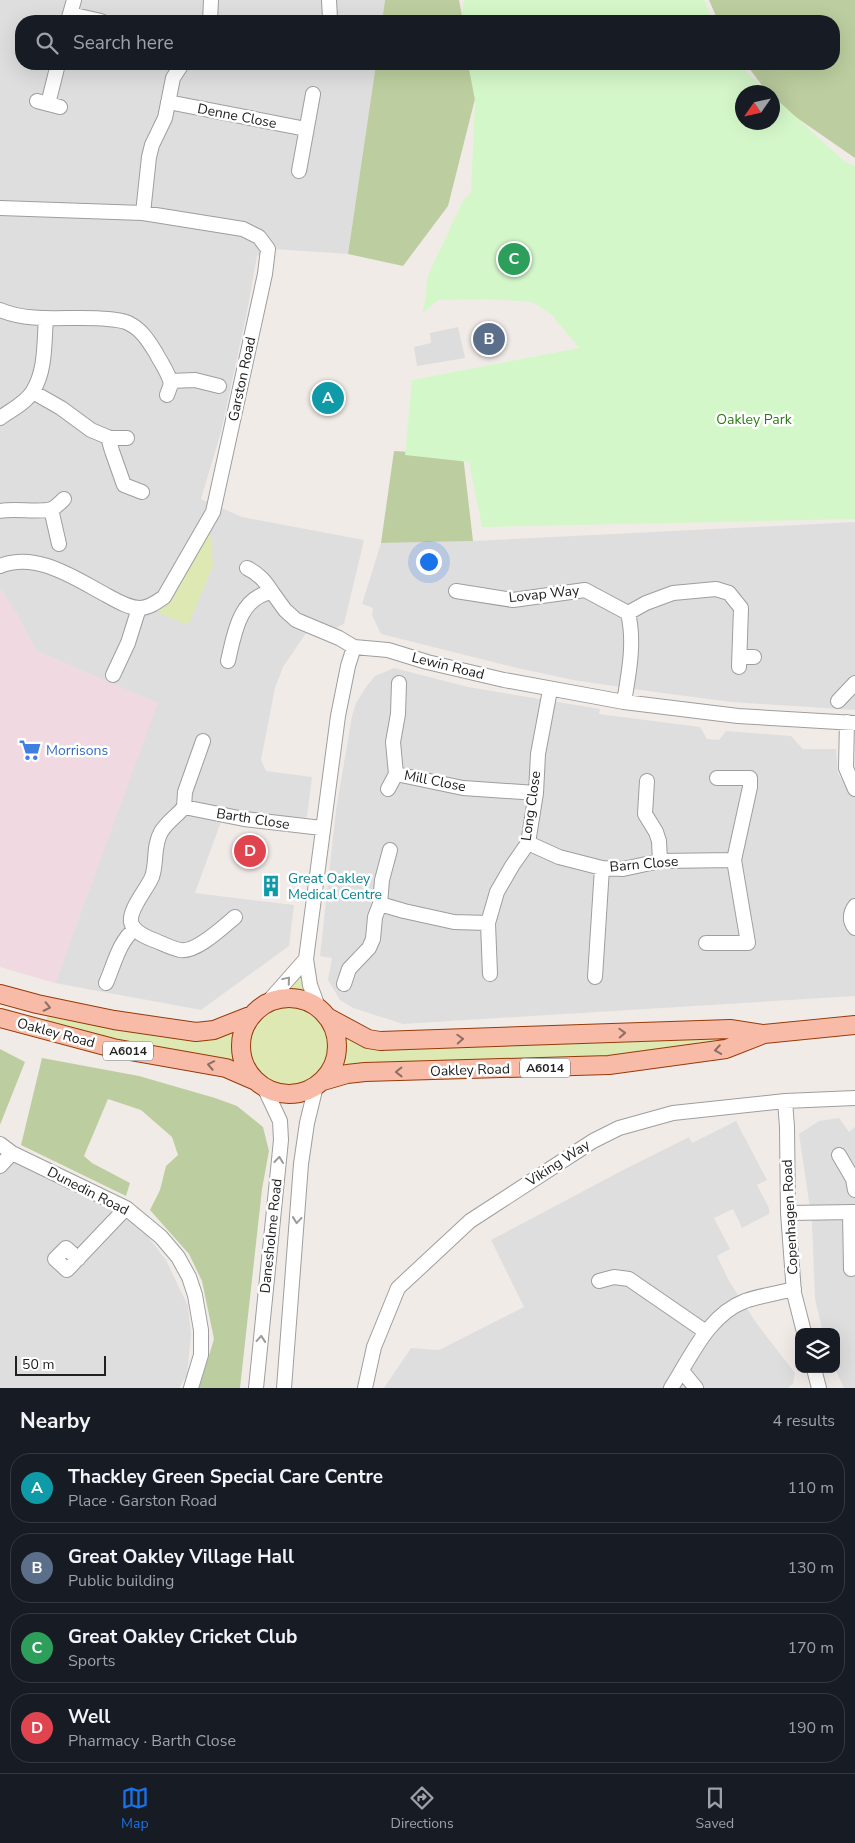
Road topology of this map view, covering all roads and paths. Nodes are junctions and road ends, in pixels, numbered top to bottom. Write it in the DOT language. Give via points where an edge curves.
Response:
graph roads {
  1 [pos="74,0"];
  2 [pos="212,0"];
  3 [pos="329,0"];
  4 [pos="70,15"];
  5 [pos="211,15"];
  6 [pos="330,15"];
  7 [pos="56,70"];
  8 [pos="178,70"];
  9 [pos="313,94"];
  10 [pos="168,102"];
  11 [pos="48,104"];
  12 [pos="306,129"];
  13 [pos="299,171"];
  14 [pos="0,208"];
  15 [pos="143,213"];
  16 [pos="0,310"];
  17 [pos="46,318"];
  18 [pos="170,381"];
  19 [pos="219,386"];
  20 [pos="33,392"];
  21 [pos="167,395"];
  22 [pos="0,418"];
  23 [pos="108,437"];
  24 [pos="127,438"];
  25 [pos="142,492"];
  26 [pos="64,499"];
  27 [pos="51,509"];
  28 [pos="0,511"];
  29 [pos="59,544"];
  30 [pos="0,566"];
  31 [pos="246,568"];
  32 [pos="456,591"];
  33 [pos="272,592"];
  34 [pos="139,608"];
  35 [pos="628,613"];
  36 [pos="354,647"];
  37 [pos="744,660"];
  38 [pos="228,661"];
  39 [pos="113,675"];
  40 [pos="399,683"];
  41 [pos="855,683"];
  42 [pos="550,690"];
  43 [pos="838,701"];
  44 [pos="624,702"];
  45 [pos="851,723"];
  46 [pos="204,741"];
  47 [pos="396,774"];
  48 [pos="717,778"];
  49 [pos="647,781"];
  50 [pos="388,790"];
  51 [pos="855,790"];
  52 [pos="536,793"];
  53 [pos="184,807"];
  54 [pos="322,828"];
  55 [pos="528,844"];
  56 [pos="390,850"];
  57 [pos="734,860"];
  58 [pos="660,861"];
  59 [pos="602,868"];
  60 [pos="380,904"];
  61 [pos="855,906"];
  62 [pos="235,917"];
  63 [pos="488,923"];
  64 [pos="855,928"];
  65 [pos="135,929"];
  66 [pos="706,943"];
  67 [pos="306,959"];
  68 [pos="490,974"];
  69 [pos="595,977"];
  70 [pos="106,983"];
  71 [pos="344,984"];
  72 [pos="0,994"];
  73 [pos="268,1002"];
  74 [pos="323,1013"];
  75 [pos="252,1015"];
  76 [pos="0,1018"];
  77 [pos="855,1025"];
  78 [pos="764,1034"];
  79 [pos="320,1083"];
  80 [pos="260,1084"];
  81 [pos="855,1098"];
  82 [pos="785,1101"];
  83 [pos="0,1144"];
  84 [pos="12,1153"];
  85 [pos="839,1155"];
  86 [pos="0,1166"];
  87 [pos="855,1190"];
  88 [pos="126,1208"];
  89 [pos="852,1212"];
  90 [pos="788,1213"];
  91 [pos="78,1259"];
  92 [pos="852,1269"];
  93 [pos="599,1281"];
  94 [pos="794,1289"];
  95 [pos="803,1328"];
  96 [pos="706,1332"];
  97 [pos="682,1371"];
  98 [pos="815,1373"];
  99 [pos="191,1388"];
  100 [pos="256,1388"];
  101 [pos="284,1388"];
  102 [pos="365,1388"];
  103 [pos="671,1388"];
  104 [pos="696,1388"];
  105 [pos="819,1388"];
  1 -- 4 [label="street"];
  2 -- 5 [label="street"];
  3 -- 6 [label="street"];
  7 -- 11 [label="street"];
  8 -- 10 [label="street"];
  9 -- 12 [label="street"];
  10 -- 12 [label="street, Denne Close"];
  10 -- 15 [label="street" via="149,157"];
  12 -- 13 [label="street"];
  14 -- 15 [label="street, Garston Road"];
  15 -- 34 [label="street, Garston Road" via="242,229 260,236 268,249 213,512 164,597"];
  16 -- 17 [label="street" via="19,316"];
  17 -- 18 [label="street" via="81,317 130,324 148,340"];
  17 -- 20 [label="street" via="42,364"];
  18 -- 19 [label="street" via="195,380"];
  18 -- 21 [label="street"];
  20 -- 22 [label="street"];
  20 -- 23 [label="street" via="91,430"];
  23 -- 24 [label="street"];
  23 -- 25 [label="street" via="124,485"];
  26 -- 27 [label="street"];
  27 -- 28 [label="street"];
  27 -- 29 [label="street"];
  30 -- 34 [label="street" via="20,562 42,564 124,604"];
  31 -- 33 [label="street" via="256,572"];
  32 -- 35 [label="street, Lovap Way" via="513,600 585,590"];
  33 -- 36 [label="street" via="296,620"];
  33 -- 38 [label="street" via="256,598 242,614"];
  34 -- 39 [label="street"];
  35 -- 37 [label="street" via="673,593 716,589 730,593 741,608"];
  35 -- 44 [label="street" via="632,628"];
  36 -- 42 [label="street, Lewin Road" via="388,650"];
  36 -- 54 [label="street" via="338,716"];
  40 -- 47 [label="street, Mill Close" via="393,742"];
  41 -- 43 [label="street"];
  42 -- 44 [label="street, Lewin Road"];
  42 -- 52 [label="street, Long Close" via="538,754"];
  44 -- 45 [label="street, Lewin Road" via="738,716"];
  45 -- 51 [label="street" via="846,768"];
  46 -- 53 [label="street" via="185,792"];
  47 -- 50 [label="street"];
  47 -- 52 [label="street, Mill Close" via="462,788"];
  48 -- 57 [label="street" via="750,778"];
  49 -- 58 [label="street" via="645,814 659,841"];
  52 -- 55 [label="street, Long Close"];
  53 -- 54 [label="street, Barth Close" via="244,819"];
  53 -- 65 [label="street" via="160,833 151,879 131,921"];
  54 -- 67 [label="street"];
  55 -- 59 [label="street, Barn Close" via="559,857"];
  55 -- 63 [label="street, Long Close" via="497,892"];
  56 -- 60 [label="street"];
  57 -- 58 [label="street, Barn Close"];
  57 -- 66 [label="street" via="748,943"];
  58 -- 59 [label="street, Barn Close" via="623,869"];
  59 -- 69 [label="street"];
  60 -- 63 [label="street" via="454,922"];
  60 -- 71 [label="street" via="369,948 349,969"];
  61 -- 64 [label="street" via="851,920"];
  62 -- 65 [label="street" via="187,950 147,937"];
  63 -- 68 [label="street, Long Close"];
  65 -- 70 [label="street" via="123,942"];
  73 -- 67 [label="street, one-way"];
  67 -- 74 [label="street" via="310,985"];
  72 -- 75 [label="main road, Oakley Road / A6014, one-way" via="114,1020 196,1032 214,1030"];
  73 -- 74 [label="main road" via="294,998 306,1001"];
  73 -- 75 [label="main road"];
  74 -- 78 [label="main road, Oakley Road / A6014, one-way" via="368,1039 380,1042 730,1029"];
  74 -- 79 [label="main road" via="335,1030 337,1051 331,1070"];
  75 -- 80 [label="main road" via="241,1042 242,1056 248,1070"];
  80 -- 76 [label="main road, Oakley Road / A6014, one-way" via="226,1068 113,1048"];
  77 -- 78 [label="main road, Oakley Road / A6014"];
  78 -- 79 [label="main road, Oakley Road / A6014, one-way" via="726,1049 609,1065 365,1072"];
  79 -- 80 [label="main road" via="304,1092 290,1094"];
  79 -- 101 [label="street, Danesholme Road, one-way" via="306,1123"];
  100 -- 80 [label="street, Danesholme Road, one-way" via="281,1140 280,1122"];
  81 -- 82 [label="street, Viking Way"];
  82 -- 90 [label="street, Copenhagen Road"];
  82 -- 102 [label="street, Viking Way" via="673,1113 619,1128 593,1141 470,1221 398,1288 374,1347"];
  83 -- 84 [label="street, Dunedin Road"];
  84 -- 86 [label="street"];
  84 -- 88 [label="street, Dunedin Road"];
  85 -- 87 [label="street" via="853,1178"];
  88 -- 91 [label="street"];
  88 -- 99 [label="street, Dunedin Road" via="161,1237 189,1277 201,1330 201,1355"];
  89 -- 90 [label="street"];
  89 -- 92 [label="street"];
  90 -- 94 [label="street, Copenhagen Road"];
  93 -- 96 [label="street" via="614,1277 628,1279"];
  94 -- 95 [label="street, Copenhagen Road"];
  94 -- 96 [label="street" via="745,1301 717,1318"];
  96 -- 97 [label="street"];
  97 -- 103 [label="street"];
  97 -- 104 [label="street"];
  98 -- 105 [label="street"];
}
